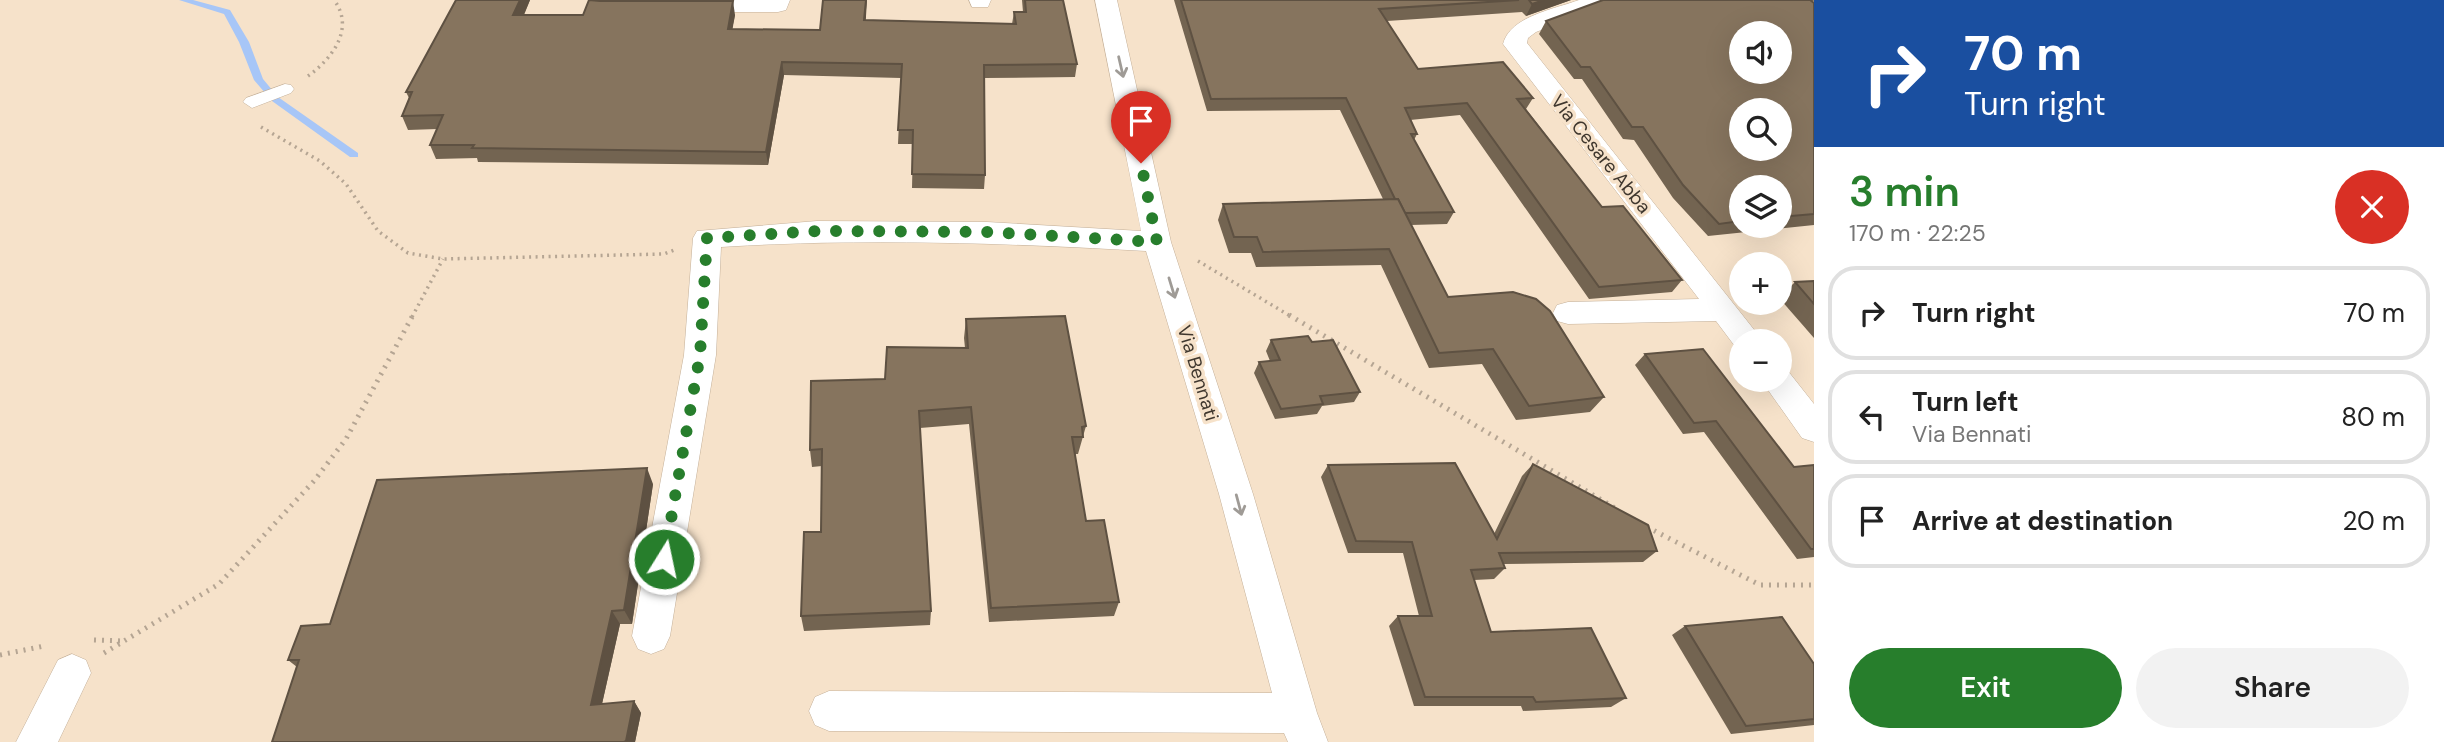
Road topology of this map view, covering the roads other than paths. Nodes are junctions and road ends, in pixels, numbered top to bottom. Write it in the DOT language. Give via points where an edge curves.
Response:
graph roads {
  1 [pos="779,0"];
  2 [pos="1106,0"];
  3 [pos="1599,0"];
  4 [pos="671,5"];
  5 [pos="285,89"];
  6 [pos="252,102"];
  7 [pos="1157,242"];
  8 [pos="1724,310"];
  9 [pos="1567,313"];
  10 [pos="1739,329"];
  11 [pos="1786,392"];
  12 [pos="1814,428"];
  13 [pos="651,636"];
  14 [pos="72,673"];
  15 [pos="829,711"];
  16 [pos="1302,728"];
  17 [pos="36,742"];
  1 -- 4 [label="street" via="778,5"];
  2 -- 7 [label="street, Via Bennati, one-way"];
  3 -- 8 [label="street, Via Cesare Abba" via="1528,27 1517,34 1515,44"];
  5 -- 6 [label="street"];
  7 -- 13 [label="street" via="987,232 817,231 707,238 700,355"];
  7 -- 16 [label="street, Via Bennati, one-way" via="1236,494"];
  8 -- 9 [label="street"];
  8 -- 10 [label="street, Via Cesare Abba"];
  11 -- 12 [label="street"];
  14 -- 17 [label="street"];
  15 -- 16 [label="street"];
}
